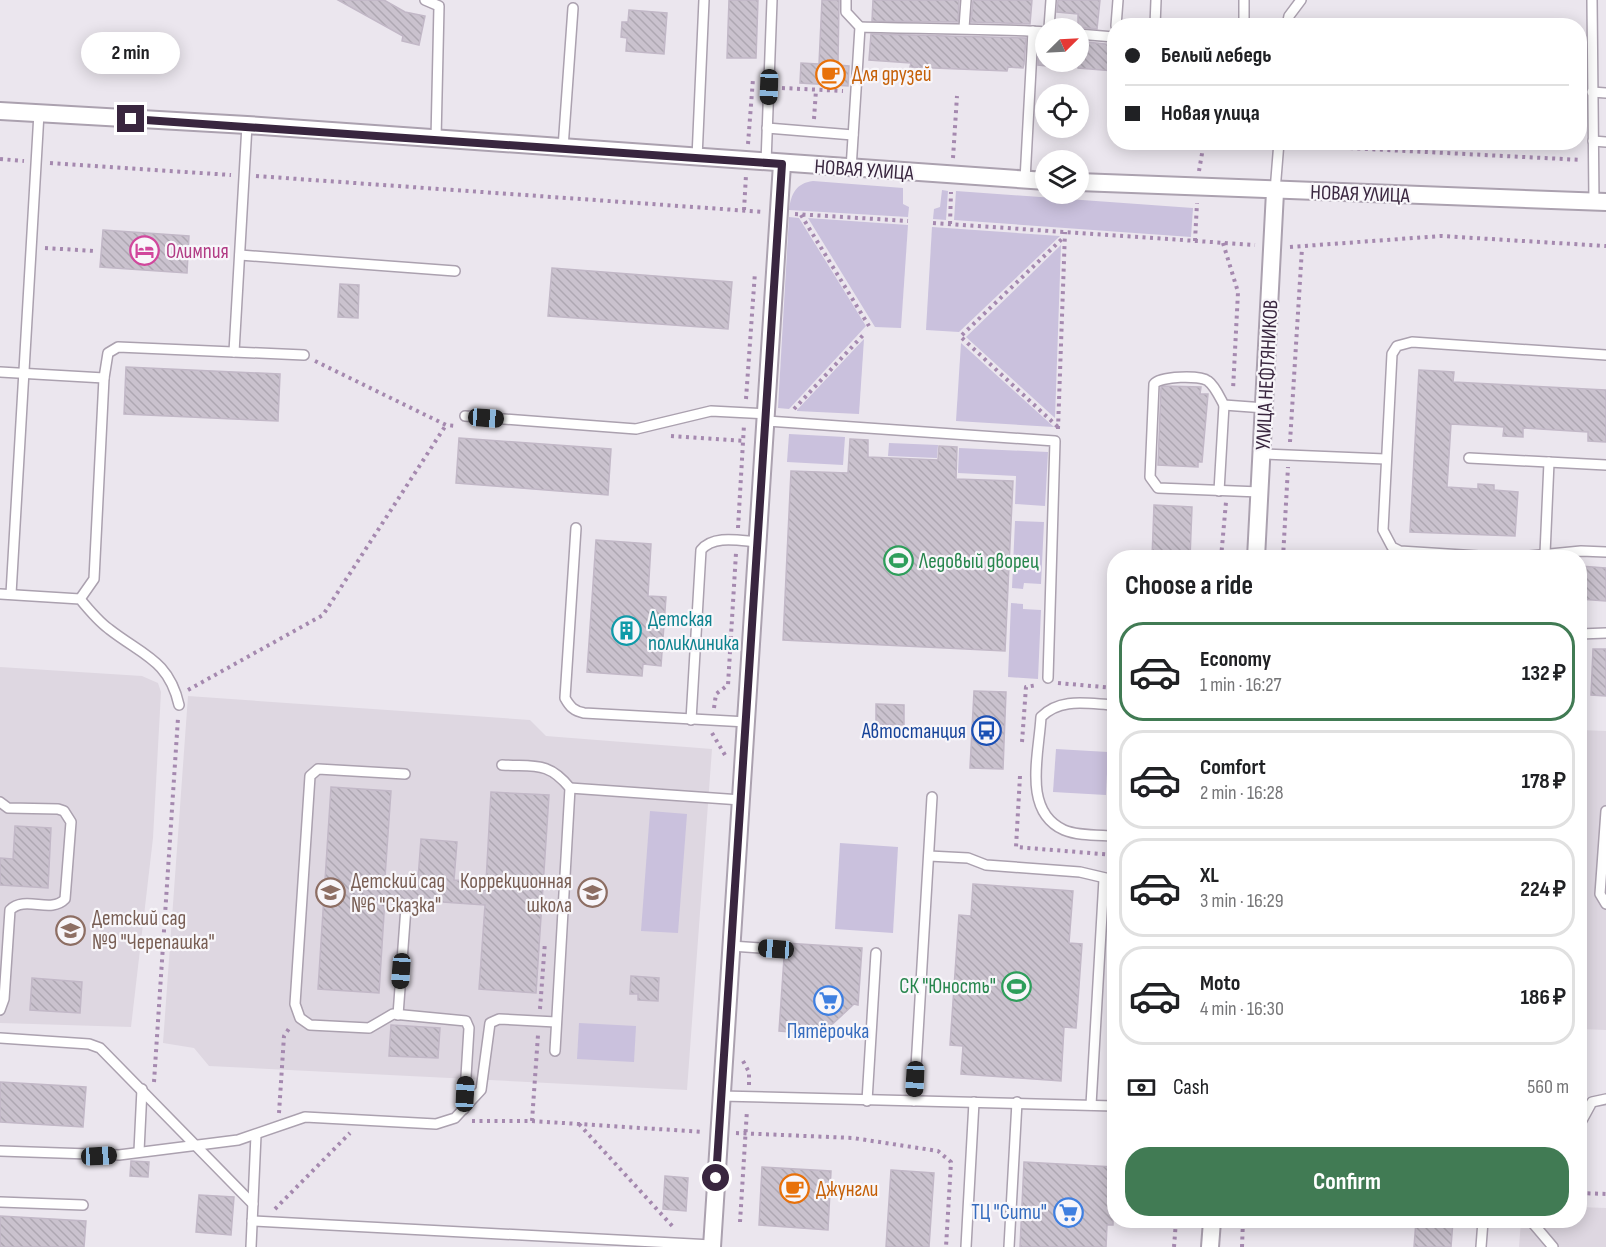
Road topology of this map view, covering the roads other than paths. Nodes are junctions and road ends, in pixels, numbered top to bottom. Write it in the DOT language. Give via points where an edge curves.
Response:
graph roads {
  1 [pos="425,0"];
  2 [pos="704,0"];
  3 [pos="772,0"];
  4 [pos="846,0"];
  5 [pos="966,0"];
  6 [pos="1051,0"];
  7 [pos="1118,0"];
  8 [pos="1156,0"];
  9 [pos="1244,0"];
  10 [pos="1300,0"];
  11 [pos="1592,0"];
  12 [pos="439,3"];
  13 [pos="573,8"];
  14 [pos="1050,18"];
  15 [pos="1117,18"];
  16 [pos="1155,18"];
  17 [pos="1244,18"];
  18 [pos="1289,18"];
  19 [pos="860,27"];
  20 [pos="964,28"];
  21 [pos="1033,31"];
  22 [pos="1089,35"];
  23 [pos="1107,36"];
  24 [pos="1592,92"];
  25 [pos="1606,93"];
  26 [pos="0,111"];
  27 [pos="39,113"];
  28 [pos="247,125"];
  29 [pos="767,128"];
  30 [pos="853,135"];
  31 [pos="436,139"];
  32 [pos="1593,141"];
  33 [pos="1606,142"];
  34 [pos="563,148"];
  35 [pos="1278,150"];
  36 [pos="697,158"];
  37 [pos="774,163"];
  38 [pos="851,169"];
  39 [pos="1025,180"];
  40 [pos="1035,180"];
  41 [pos="1089,183"];
  42 [pos="1275,192"];
  43 [pos="1600,202"];
  44 [pos="240,255"];
  45 [pos="455,271"];
  46 [pos="234,352"];
  47 [pos="304,355"];
  48 [pos="1606,355"];
  49 [pos="0,372"];
  50 [pos="22,374"];
  51 [pos="104,378"];
  52 [pos="1224,405"];
  53 [pos="1265,408"];
  54 [pos="465,416"];
  55 [pos="772,419"];
  56 [pos="1263,454"];
  57 [pos="1469,458"];
  58 [pos="1386,459"];
  59 [pos="1549,462"];
  60 [pos="1606,465"];
  61 [pos="1219,490"];
  62 [pos="1260,492"];
  63 [pos="576,528"];
  64 [pos="759,542"];
  65 [pos="1256,550"];
  66 [pos="1398,550"];
  67 [pos="1545,550"];
  68 [pos="1606,552"];
  69 [pos="1587,553"];
  70 [pos="0,594"];
  71 [pos="11,594"];
  72 [pos="80,599"];
  73 [pos="1606,633"];
  74 [pos="1587,634"];
  75 [pos="1047,680"];
  76 [pos="178,700"];
  77 [pos="1107,705"];
  78 [pos="691,720"];
  79 [pos="747,722"];
  80 [pos="502,765"];
  81 [pos="405,774"];
  82 [pos="570,788"];
  83 [pos="932,797"];
  84 [pos="741,800"];
  85 [pos="0,802"];
  86 [pos="1606,811"];
  87 [pos="1107,835"];
  88 [pos="929,856"];
  89 [pos="1104,879"];
  90 [pos="1107,879"];
  91 [pos="1606,904"];
  92 [pos="406,907"];
  93 [pos="731,946"];
  94 [pos="776,949"];
  95 [pos="876,953"];
  96 [pos="2,999"];
  97 [pos="0,1010"];
  98 [pos="398,1015"];
  99 [pos="556,1022"];
  100 [pos="0,1038"];
  101 [pos="555,1051"];
  102 [pos="142,1089"];
  103 [pos="721,1096"];
  104 [pos="1606,1100"];
  105 [pos="867,1101"];
  106 [pos="914,1101"];
  107 [pos="974,1102"];
  108 [pos="1017,1102"];
  109 [pos="1091,1105"];
  110 [pos="1107,1106"];
  111 [pos="464,1109"];
  112 [pos="1587,1111"];
  113 [pos="256,1135"];
  114 [pos="197,1145"];
  115 [pos="0,1151"];
  116 [pos="139,1151"];
  117 [pos="0,1202"];
  118 [pos="253,1204"];
  119 [pos="82,1205"];
  120 [pos="257,1222"];
  121 [pos="1211,1228"];
  122 [pos="1482,1228"];
  123 [pos="1537,1228"];
  124 [pos="712,1246"];
  125 [pos="251,1247"];
  126 [pos="966,1247"];
  127 [pos="1009,1247"];
  128 [pos="1210,1247"];
  129 [pos="1481,1247"];
  130 [pos="1553,1247"];
  1 -- 12 [label="lane"];
  2 -- 36 [label="lane"];
  3 -- 29 [label="lane"];
  4 -- 19 [label="lane" via="846,12"];
  5 -- 20 [label="lane"];
  6 -- 14 [label="lane"];
  7 -- 15 [label="lane"];
  8 -- 16 [label="lane"];
  9 -- 17 [label="lane"];
  10 -- 18 [label="lane"];
  11 -- 24 [label="lane"];
  12 -- 31 [label="lane"];
  13 -- 34 [label="lane"];
  19 -- 20 [label="lane"];
  19 -- 30 [label="lane"];
  20 -- 21 [label="lane"];
  21 -- 39 [label="lane"];
  22 -- 23 [label="lane"];
  24 -- 25 [label="lane"];
  24 -- 32 [label="lane"];
  26 -- 27 [label="street, НОВАЯ УЛИЦА"];
  27 -- 28 [label="street, НОВАЯ УЛИЦА"];
  27 -- 50 [label="lane"];
  28 -- 31 [label="street, НОВАЯ УЛИЦА"];
  28 -- 44 [label="lane"];
  29 -- 30 [label="lane"];
  29 -- 37 [label="lane"];
  30 -- 38 [label="lane"];
  31 -- 34 [label="street, НОВАЯ УЛИЦА"];
  32 -- 33 [label="lane"];
  32 -- 43 [label="lane"];
  34 -- 36 [label="street, НОВАЯ УЛИЦА"];
  35 -- 42 [label="lane"];
  36 -- 37 [label="street, НОВАЯ УЛИЦА"];
  37 -- 38 [label="street, НОВАЯ УЛИЦА"];
  37 -- 55 [label="street" via="779,213"];
  38 -- 39 [label="street, НОВАЯ УЛИЦА"];
  39 -- 40 [label="street, НОВАЯ УЛИЦА"];
  41 -- 42 [label="street, НОВАЯ УЛИЦА"];
  42 -- 43 [label="street, НОВАЯ УЛИЦА"];
  42 -- 53 [label="street, УЛИЦА НЕФТЯНИКОВ"];
  44 -- 45 [label="lane"];
  44 -- 46 [label="lane"];
  46 -- 47 [label="lane"];
  46 -- 51 [label="lane" via="118,347 108,353"];
  48 -- 58 [label="lane" via="1404,342 1392,354"];
  49 -- 50 [label="lane"];
  50 -- 51 [label="lane"];
  50 -- 71 [label="lane"];
  51 -- 72 [label="lane" via="94,579"];
  52 -- 53 [label="lane"];
  52 -- 61 [label="lane"];
  52 -- 61 [label="lane" via="1211,384 1203,379 1165,378 1154,384 1151,482 1158,488"];
  53 -- 56 [label="street, УЛИЦА НЕФТЯНИКОВ"];
  54 -- 55 [label="lane" via="636,429 711,411"];
  55 -- 64 [label="street"];
  55 -- 75 [label="lane" via="1055,441"];
  56 -- 58 [label="lane"];
  56 -- 62 [label="street, УЛИЦА НЕФТЯНИКОВ"];
  57 -- 59 [label="lane"];
  58 -- 66 [label="lane" via="1383,530"];
  59 -- 60 [label="lane"];
  59 -- 67 [label="lane"];
  61 -- 62 [label="lane"];
  62 -- 65 [label="street, УЛИЦА НЕФТЯНИКОВ"];
  63 -- 78 [label="lane" via="568,705 584,713"];
  64 -- 78 [label="lane" via="719,540 701,550"];
  64 -- 79 [label="street"];
  68 -- 69 [label="lane"];
  70 -- 71 [label="lane"];
  71 -- 72 [label="lane"];
  72 -- 76 [label="lane" via="108,628 156,660 170,679"];
  73 -- 74 [label="lane"];
  77 -- 87 [label="lane" via="1064,702 1049,708 1041,717 1036,795 1042,812 1066,831"];
  78 -- 79 [label="lane"];
  79 -- 84 [label="street"];
  80 -- 82 [label="lane" via="549,768 558,772"];
  81 -- 98 [label="lane" via="318,769 310,776 295,1004 300,1018 310,1025 364,1029"];
  82 -- 84 [label="lane"];
  82 -- 99 [label="lane"];
  83 -- 88 [label="lane"];
  84 -- 93 [label="street"];
  85 -- 96 [label="lane" via="8,808 58,809 71,822 65,899 55,905 21,904 10,910"];
  86 -- 91 [label="lane" via="1600,894"];
  88 -- 89 [label="lane" via="1080,872"];
  88 -- 106 [label="lane"];
  89 -- 90 [label="lane"];
  89 -- 109 [label="lane"];
  92 -- 98 [label="lane"];
  93 -- 94 [label="lane"];
  93 -- 103 [label="street"];
  95 -- 105 [label="lane"];
  96 -- 97 [label="lane"];
  98 -- 111 [label="lane" via="463,1020 469,1024"];
  99 -- 101 [label="lane"];
  99 -- 111 [label="lane" via="499,1019 490,1023 483,1085"];
  100 -- 102 [label="lane" via="89,1044 111,1057"];
  102 -- 114 [label="lane"];
  102 -- 116 [label="lane"];
  103 -- 105 [label="lane"];
  103 -- 124 [label="street"];
  104 -- 112 [label="lane" via="1592,1102"];
  105 -- 106 [label="lane"];
  106 -- 107 [label="lane"];
  107 -- 108 [label="lane"];
  107 -- 126 [label="lane"];
  108 -- 109 [label="lane"];
  108 -- 127 [label="lane"];
  109 -- 110 [label="lane"];
  111 -- 113 [label="lane" via="455,1118 436,1124 305,1117"];
  113 -- 114 [label="lane"];
  113 -- 118 [label="lane"];
  114 -- 116 [label="lane"];
  114 -- 118 [label="lane"];
  115 -- 116 [label="lane" via="99,1156"];
  117 -- 119 [label="lane"];
  118 -- 120 [label="lane"];
  120 -- 124 [label="lane"];
  120 -- 125 [label="lane"];
  121 -- 128 [label="street"];
  122 -- 129 [label="lane"];
  123 -- 130 [label="lane"];
}
